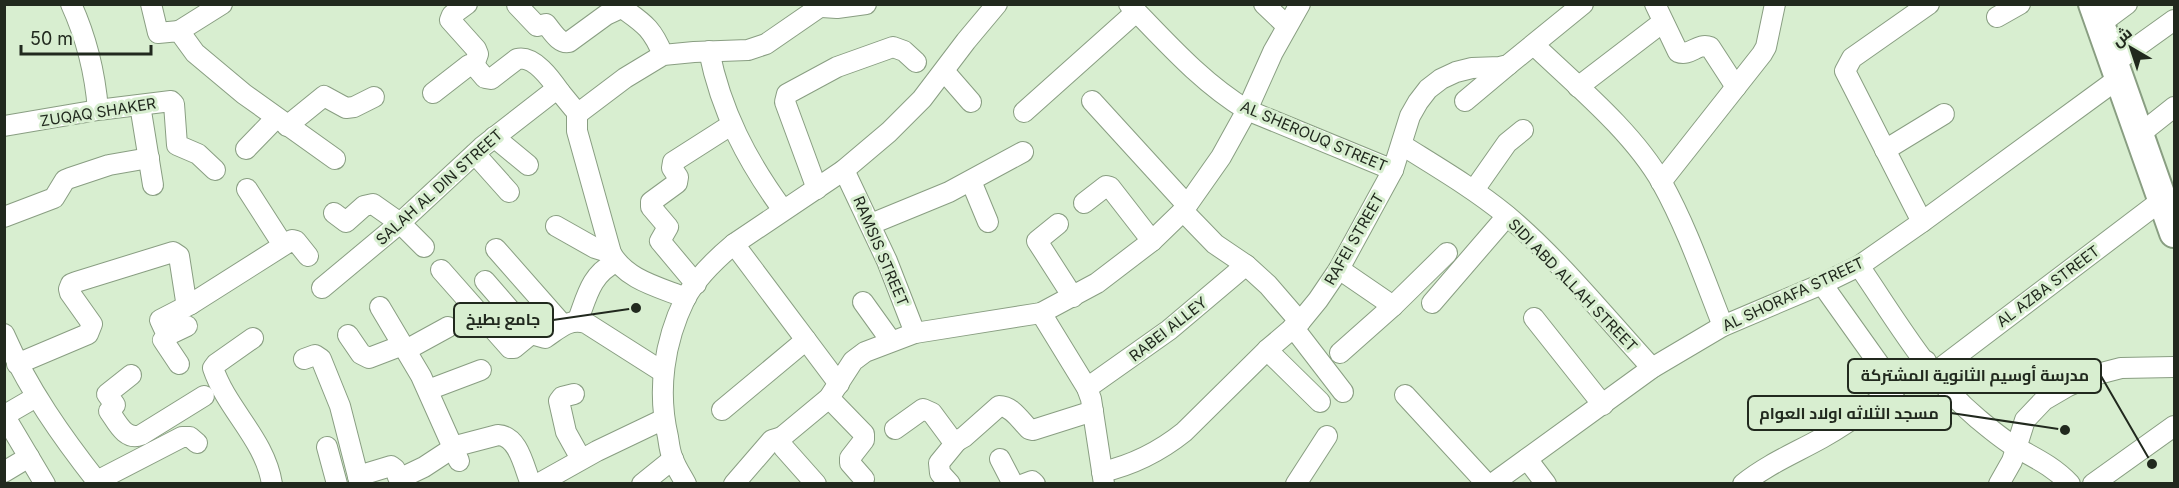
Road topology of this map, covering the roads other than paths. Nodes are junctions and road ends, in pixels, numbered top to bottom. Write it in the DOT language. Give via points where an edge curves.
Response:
graph roads {
  1 [pos="71,4"];
  2 [pos="151,4"];
  3 [pos="222,4"];
  4 [pos="467,4"];
  5 [pos="866,4"];
  6 [pos="997,4"];
  7 [pos="1264,4"];
  8 [pos="1300,4"];
  9 [pos="1583,4"];
  10 [pos="1775,4"];
  11 [pos="1929,4"];
  12 [pos="2020,4"];
  13 [pos="2127,4"];
  14 [pos="517,5"];
  15 [pos="619,6"];
  16 [pos="817,7"];
  17 [pos="1133,8"];
  18 [pos="1659,13"];
  19 [pos="2096,14"];
  20 [pos="1997,17"];
  21 [pos="2175,20"];
  22 [pos="1287,26"];
  23 [pos="179,31"];
  24 [pos="1534,45"];
  25 [pos="709,51"];
  26 [pos="663,55"];
  27 [pos="916,62"];
  28 [pos="474,65"];
  29 [pos="1508,65"];
  30 [pos="2116,70"];
  31 [pos="944,71"];
  32 [pos="1578,87"];
  33 [pos="1736,87"];
  34 [pos="560,92"];
  35 [pos="433,93"];
  36 [pos="374,97"];
  37 [pos="1092,101"];
  38 [pos="1465,101"];
  39 [pos="971,102"];
  40 [pos="140,105"];
  41 [pos="2175,107"];
  42 [pos="98,110"];
  43 [pos="1247,110"];
  44 [pos="577,112"];
  45 [pos="1024,112"];
  46 [pos="1944,114"];
  47 [pos="282,122"];
  48 [pos="731,125"];
  49 [pos="4,126"];
  50 [pos="1522,130"];
  51 [pos="2140,134"];
  52 [pos="494,137"];
  53 [pos="1402,145"];
  54 [pos="246,149"];
  55 [pos="1885,150"];
  56 [pos="1023,152"];
  57 [pos="475,154"];
  58 [pos="149,158"];
  59 [pos="335,159"];
  60 [pos="528,165"];
  61 [pos="215,170"];
  62 [pos="844,170"];
  63 [pos="1393,170"];
  64 [pos="971,181"];
  65 [pos="1661,182"];
  66 [pos="153,185"];
  67 [pos="247,189"];
  68 [pos="817,189"];
  69 [pos="1474,189"];
  70 [pos="509,192"];
  71 [pos="2162,200"];
  72 [pos="1084,203"];
  73 [pos="1185,208"];
  74 [pos="783,210"];
  75 [pos="334,213"];
  76 [pos="1507,216"];
  77 [pos="4,217"];
  78 [pos="988,222"];
  79 [pos="1922,222"];
  80 [pos="400,223"];
  81 [pos="871,224"];
  82 [pos="1058,224"];
  83 [pos="556,226"];
  84 [pos="2174,232"];
  85 [pos="1152,241"];
  86 [pos="734,244"];
  87 [pos="283,245"];
  88 [pos="424,246"];
  89 [pos="496,249"];
  90 [pos="1447,253"];
  91 [pos="308,256"];
  92 [pos="614,258"];
  93 [pos="1246,266"];
  94 [pos="1859,266"];
  95 [pos="1339,269"];
  96 [pos="441,270"];
  97 [pos="485,281"];
  98 [pos="1822,284"];
  99 [pos="322,288"];
  100 [pos="691,291"];
  101 [pos="1073,297"];
  102 [pos="863,302"];
  103 [pos="1432,303"];
  104 [pos="191,304"];
  105 [pos="1393,306"];
  106 [pos="380,307"];
  107 [pos="1041,313"];
  108 [pos="1534,318"];
  109 [pos="570,323"];
  110 [pos="1297,325"];
  111 [pos="187,326"];
  112 [pos="1723,326"];
  113 [pos="448,327"];
  114 [pos="915,333"];
  115 [pos="4,334"];
  116 [pos="531,334"];
  117 [pos="348,335"];
  118 [pos="166,336"];
  119 [pos="253,338"];
  120 [pos="806,340"];
  121 [pos="891,341"];
  122 [pos="405,347"];
  123 [pos="1267,350"];
  124 [pos="1340,353"];
  125 [pos="304,359"];
  126 [pos="18,364"];
  127 [pos="179,364"];
  128 [pos="1930,367"];
  129 [pos="2175,367"];
  130 [pos="1652,368"];
  131 [pos="481,370"];
  132 [pos="663,372"];
  133 [pos="131,375"];
  134 [pos="1087,388"];
  135 [pos="1896,388"];
  136 [pos="428,390"];
  137 [pos="834,391"];
  138 [pos="1343,392"];
  139 [pos="574,394"];
  140 [pos="1405,395"];
  141 [pos="204,396"];
  142 [pos="36,397"];
  143 [pos="1320,402"];
  144 [pos="1603,405"];
  145 [pos="722,410"];
  146 [pos="1093,411"];
  147 [pos="5,415"];
  148 [pos="664,419"];
  149 [pos="895,429"];
  150 [pos="2173,431"];
  151 [pos="141,435"];
  152 [pos="1327,436"];
  153 [pos="782,437"];
  154 [pos="957,441"];
  155 [pos="197,443"];
  156 [pos="327,447"];
  157 [pos="2016,447"];
  158 [pos="151,452"];
  159 [pos="456,455"];
  160 [pos="29,457"];
  161 [pos="582,459"];
  162 [pos="673,459"];
  163 [pos="1000,459"];
  164 [pos="1527,459"];
  165 [pos="4,472"];
  166 [pos="1103,478"];
  167 [pos="864,479"];
  168 [pos="1307,479"];
  169 [pos="359,480"];
  170 [pos="98,482"];
  171 [pos="45,483"];
  172 [pos="272,483"];
  173 [pos="337,483"];
  174 [pos="531,483"];
  175 [pos="538,483"];
  176 [pos="642,483"];
  177 [pos="686,483"];
  178 [pos="734,483"];
  179 [pos="816,483"];
  180 [pos="950,483"];
  181 [pos="1013,483"];
  182 [pos="1024,483"];
  183 [pos="1035,483"];
  184 [pos="1487,483"];
  185 [pos="1492,483"];
  186 [pos="1546,483"];
  187 [pos="1743,483"];
  188 [pos="1999,483"];
  189 [pos="2070,483"];
  190 [pos="2093,483"];
  1 -- 42 [label="street" via="92,62"];
  2 -- 23 [label="street" via="158,33"];
  3 -- 23 [label="street"];
  4 -- 28 [label="street" via="450,20 476,49"];
  5 -- 16 [label="street"];
  6 -- 31 [label="street"];
  7 -- 22 [label="street"];
  8 -- 22 [label="street"];
  9 -- 24 [label="street"];
  10 -- 33 [label="street" via="1766,47"];
  11 -- 55 [label="street" via="1852,58 1845,71"];
  12 -- 20 [label="street"];
  13 -- 19 [label="street"];
  14 -- 15 [label="street" via="537,26 546,24 565,43"];
  15 -- 26 [label="street" via="644,22"];
  16 -- 25 [label="street" via="766,44 748,50"];
  17 -- 43 [label="street, AL SHEROUQ STREET" via="1194,69"];
  17 -- 45 [label="street"];
  18 -- 32 [label="street"];
  18 -- 33 [label="street" via="1678,52 1688,53 1702,45 1710,47"];
  19 -- 30 [label="street"];
  21 -- 30 [label="street, AL SHORAFA STREET"];
  22 -- 43 [label="street"];
  23 -- 47 [label="street" via="195,53"];
  24 -- 29 [label="street"];
  24 -- 32 [label="street"];
  25 -- 26 [label="street"];
  25 -- 48 [label="street"];
  26 -- 44 [label="street" via="625,78 584,111"];
  27 -- 68 [label="street" via="893,47 837,67 787,94 785,102"];
  28 -- 34 [label="street" via="485,78 491,79 517,59 527,59"];
  28 -- 35 [label="street"];
  29 -- 38 [label="street"];
  29 -- 53 [label="street, RAFEI STREET" via="1472,68 1441,79 1418,102"];
  30 -- 51 [label="street"];
  30 -- 79 [label="street, AL SHORAFA STREET"];
  31 -- 39 [label="street"];
  31 -- 62 [label="street" via="889,132"];
  32 -- 65 [label="street" via="1642,154"];
  33 -- 65 [label="street"];
  34 -- 44 [label="street"];
  34 -- 52 [label="street, SALAH AL DIN STREET" via="551,93"];
  36 -- 47 [label="street" via="346,108 324,96"];
  37 -- 73 [label="street"];
  40 -- 42 [label="street, ZUQAQ SHAKER"];
  40 -- 58 [label="street"];
  40 -- 61 [label="street, ZUQAQ SHAKER" via="173,102 177,145 198,154"];
  41 -- 51 [label="street"];
  42 -- 49 [label="street, ZUQAQ SHAKER"];
  43 -- 63 [label="street, AL SHEROUQ STREET"];
  43 -- 73 [label="street" via="1221,157"];
  44 -- 92 [label="street" via="577,131"];
  46 -- 55 [label="street"];
  47 -- 54 [label="street"];
  47 -- 59 [label="street"];
  48 -- 74 [label="street"];
  48 -- 100 [label="street" via="673,162 677,183 652,200 651,205 668,227 660,241"];
  50 -- 69 [label="street" via="1507,143"];
  51 -- 71 [label="street"];
  52 -- 57 [label="street, SALAH AL DIN STREET"];
  52 -- 60 [label="street"];
  53 -- 63 [label="street, RAFEI STREET"];
  53 -- 69 [label="street, SIDI ABD ALLAH STREET"];
  55 -- 79 [label="street"];
  56 -- 64 [label="street"];
  57 -- 70 [label="street"];
  57 -- 80 [label="street, SALAH AL DIN STREET"];
  58 -- 66 [label="street"];
  58 -- 77 [label="street" via="109,165 65,180 54,198"];
  62 -- 68 [label="street"];
  62 -- 81 [label="street, RAMSIS STREET"];
  63 -- 95 [label="street, RAFEI STREET"];
  64 -- 78 [label="street"];
  64 -- 81 [label="street"];
  65 -- 112 [label="street"];
  67 -- 87 [label="street"];
  68 -- 74 [label="street"];
  69 -- 76 [label="street, SIDI ABD ALLAH STREET"];
  71 -- 84 [label="street"];
  71 -- 128 [label="street, AL AZBA STREET"];
  72 -- 85 [label="street" via="1110,187"];
  73 -- 85 [label="street"];
  73 -- 93 [label="street" via="1215,244"];
  74 -- 86 [label="street"];
  75 -- 80 [label="street" via="346,222 364,206 373,204"];
  76 -- 103 [label="street"];
  76 -- 130 [label="street, SIDI ABD ALLAH STREET"];
  79 -- 94 [label="street, AL SHORAFA STREET"];
  80 -- 88 [label="street"];
  80 -- 99 [label="street, SALAH AL DIN STREET"];
  81 -- 114 [label="street, RAMSIS STREET"];
  82 -- 101 [label="street" via="1037,241"];
  83 -- 92 [label="street"];
  85 -- 101 [label="street"];
  86 -- 100 [label="street"];
  86 -- 120 [label="street"];
  87 -- 91 [label="street" via="294,240"];
  87 -- 104 [label="street"];
  89 -- 109 [label="street"];
  90 -- 105 [label="street"];
  92 -- 100 [label="street" via="632,275"];
  92 -- 109 [label="street" via="594,280"];
  93 -- 110 [label="street" via="1274,291"];
  93 -- 134 [label="street, RABEI ALLEY" via="1169,330"];
  94 -- 98 [label="street, AL SHORAFA STREET"];
  94 -- 128 [label="street"];
  95 -- 105 [label="street"];
  95 -- 110 [label="street, RAFEI STREET"];
  96 -- 116 [label="street" via="508,347 514,348"];
  97 -- 116 [label="street"];
  98 -- 112 [label="street, AL SHORAFA STREET"];
  98 -- 135 [label="street"];
  100 -- 132 [label="street" via="671,336"];
  101 -- 107 [label="street"];
  102 -- 121 [label="street"];
  104 -- 118 [label="street" via="159,320"];
  104 -- 126 [label="street" via="186,301 178,256 173,252 76,282 69,289 92,324 88,334"];
  105 -- 124 [label="street"];
  106 -- 122 [label="street"];
  107 -- 114 [label="street"];
  107 -- 134 [label="street"];
  108 -- 144 [label="street"];
  109 -- 116 [label="street" via="544,338"];
  109 -- 132 [label="street" via="586,322"];
  110 -- 123 [label="street, RAFEI STREET"];
  110 -- 138 [label="street"];
  111 -- 118 [label="street"];
  112 -- 130 [label="street, AL SHORAFA STREET"];
  113 -- 122 [label="street"];
  114 -- 121 [label="street"];
  115 -- 126 [label="street"];
  117 -- 122 [label="street" via="361,354 369,358"];
  118 -- 127 [label="street" via="163,340"];
  119 -- 172 [label="street" via="213,368 235,411 264,454"];
  120 -- 137 [label="street"];
  120 -- 145 [label="street"];
  121 -- 137 [label="street" via="853,361"];
  122 -- 136 [label="street"];
  123 -- 143 [label="street"];
  123 -- 166 [label="street, RAFEI STREET" via="1170,444"];
  125 -- 169 [label="street" via="315,355 321,360 340,406"];
  126 -- 142 [label="street"];
  128 -- 135 [label="street, AL AZBA STREET"];
  128 -- 157 [label="street" via="1977,419"];
  129 -- 157 [label="street" via="2121,368 2068,386 2044,400 2025,420"];
  130 -- 144 [label="street, AL SHORAFA STREET"];
  131 -- 136 [label="street"];
  132 -- 148 [label="street"];
  133 -- 151 [label="street" via="107,393 115,405 109,410 126,434"];
  134 -- 146 [label="street"];
  135 -- 187 [label="street, AL AZBA STREET" via="1844,425 1782,457"];
  136 -- 159 [label="street"];
  137 -- 153 [label="street"];
  137 -- 167 [label="street" via="864,434 850,462"];
  139 -- 161 [label="street" via="559,401 566,432"];
  140 -- 184 [label="street"];
  141 -- 151 [label="street"];
  142 -- 147 [label="street"];
  142 -- 170 [label="street"];
  144 -- 164 [label="street, AL SHORAFA STREET"];
  146 -- 154 [label="street" via="1033,430 1010,409 999,406"];
  146 -- 166 [label="street"];
  147 -- 160 [label="street"];
  148 -- 161 [label="street"];
  148 -- 162 [label="street"];
  149 -- 154 [label="street" via="923,409 932,413 952,440"];
  150 -- 190 [label="street"];
  151 -- 158 [label="street"];
  152 -- 168 [label="street"];
  153 -- 178 [label="street" via="772,440"];
  153 -- 179 [label="street" via="784,447"];
  154 -- 180 [label="street" via="939,463 940,473"];
  155 -- 158 [label="street" via="186,436"];
  156 -- 173 [label="street"];
  157 -- 188 [label="street"];
  157 -- 189 [label="street" via="2040,459"];
  158 -- 170 [label="street"];
  159 -- 169 [label="street" via="401,478 391,466"];
  159 -- 174 [label="street" via="487,438 505,435 514,442"];
  160 -- 165 [label="street"];
  160 -- 171 [label="street"];
  161 -- 175 [label="street"];
  162 -- 176 [label="street"];
  162 -- 177 [label="street"];
  163 -- 181 [label="street"];
  164 -- 185 [label="street, AL SHORAFA STREET"];
  164 -- 186 [label="street"];
  182 -- 183 [label="street"];
}
